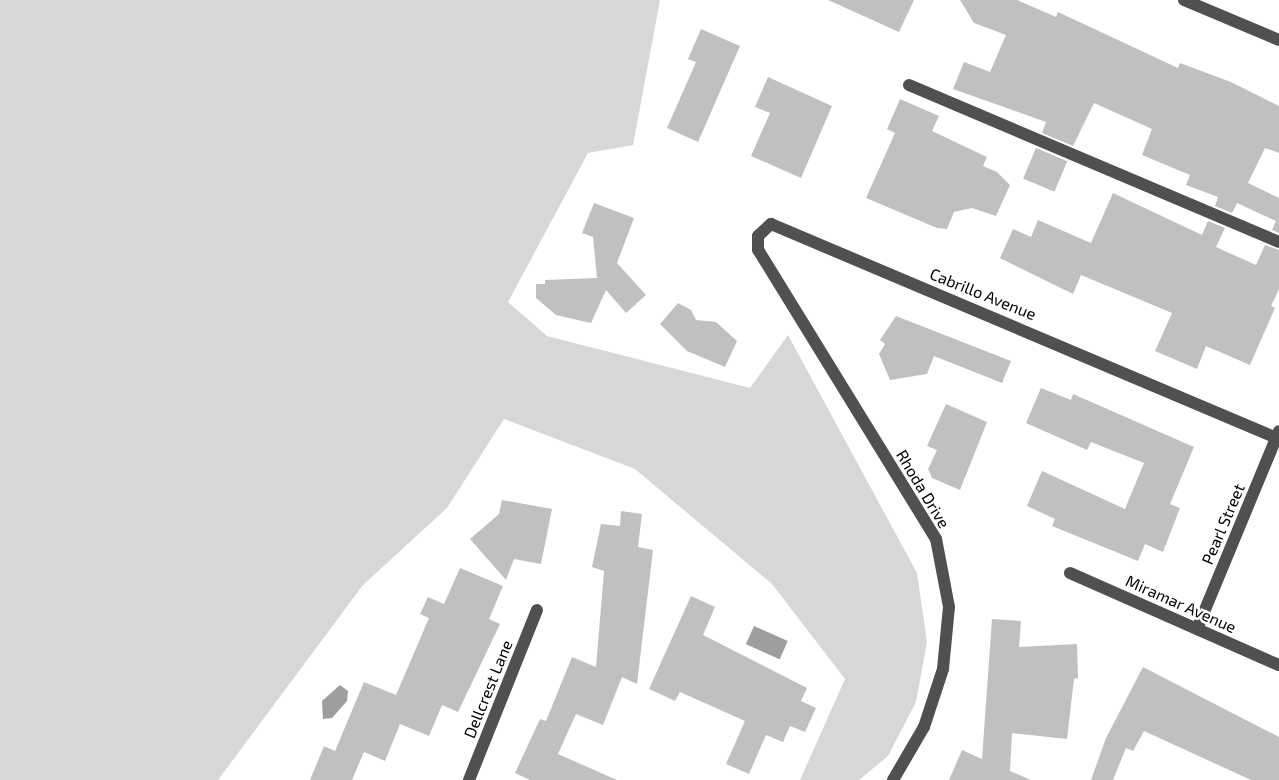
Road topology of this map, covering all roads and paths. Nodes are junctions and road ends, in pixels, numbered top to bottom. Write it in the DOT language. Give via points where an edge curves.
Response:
graph roads {
  1 [pos="1184,0"];
  2 [pos="1279,40"];
  3 [pos="909,85"];
  4 [pos="1279,242"];
  5 [pos="798,315"];
  6 [pos="1278,436"];
  7 [pos="1070,573"];
  8 [pos="538,610"];
  9 [pos="1196,629"];
  10 [pos="1279,665"];
  11 [pos="470,780"];
  12 [pos="893,780"];
  1 -- 2 [label="street"];
  3 -- 4 [label="street"];
  5 -- 6 [label="street, Cabrillo Avenue" via="758,250 758,236 771,224"];
  5 -- 12 [label="street, Rhoda Drive" via="936,539 949,606 943,669 924,728"];
  6 -- 9 [label="street, Pearl Street"];
  7 -- 9 [label="street, Miramar Avenue"];
  8 -- 11 [label="street, Dellcrest Lane"];
  9 -- 10 [label="street, Miramar Avenue"];
}
